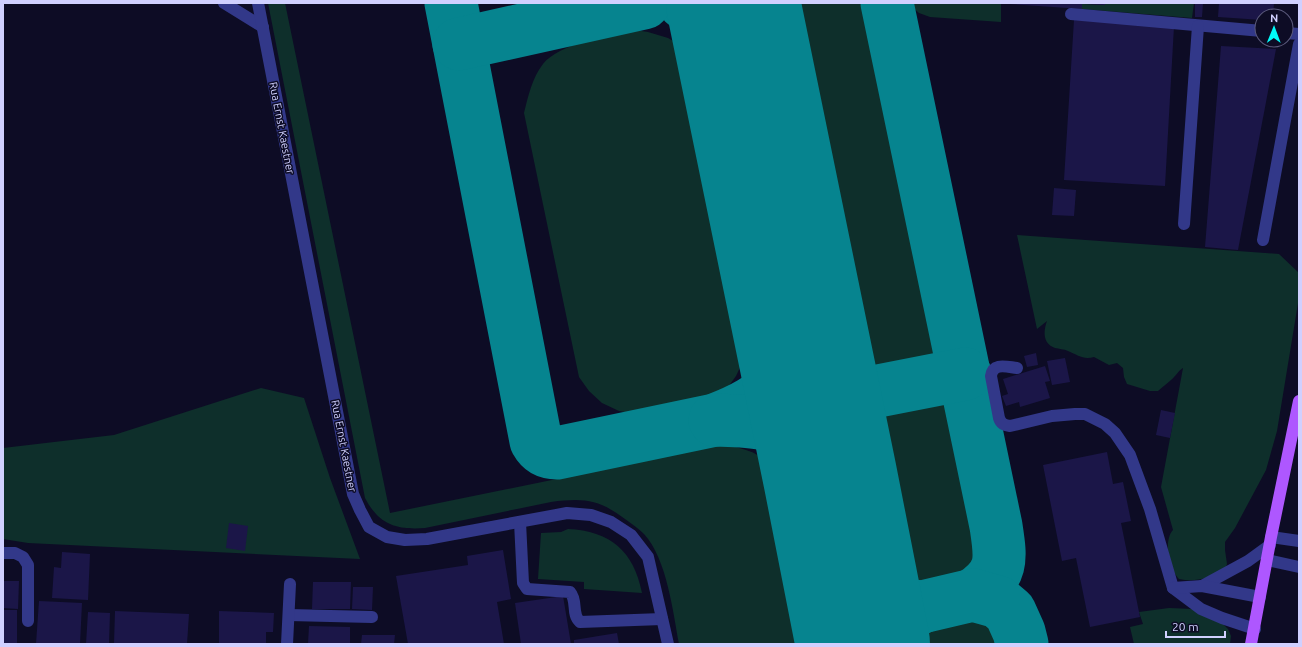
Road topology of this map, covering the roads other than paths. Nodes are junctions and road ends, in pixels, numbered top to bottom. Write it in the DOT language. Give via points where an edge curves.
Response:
graph roads {
  1 [pos="224,3"];
  2 [pos="258,3"];
  3 [pos="1071,14"];
  4 [pos="263,26"];
  5 [pos="1198,26"];
  6 [pos="1254,30"];
  7 [pos="1299,44"];
  8 [pos="1184,224"];
  9 [pos="1263,240"];
  10 [pos="1018,368"];
  11 [pos="1299,404"];
  12 [pos="520,522"];
  13 [pos="1270,541"];
  14 [pos="1299,541"];
  15 [pos="3,552"];
  16 [pos="1267,560"];
  17 [pos="1299,568"];
  18 [pos="290,584"];
  19 [pos="1202,586"];
  20 [pos="1173,588"];
  21 [pos="1260,597"];
  22 [pos="289,615"];
  23 [pos="372,617"];
  24 [pos="662,619"];
  25 [pos="28,621"];
  26 [pos="1254,629"];
  27 [pos="288,644"];
  28 [pos="668,644"];
  29 [pos="1251,644"];
  1 -- 4 [label="street"];
  2 -- 4 [label="street, Rua Ernst Kaestner"];
  3 -- 5 [label="street"];
  4 -- 12 [label="street, Rua Ernst Kaestner" via="353,494 360,510 369,527 386,537 405,540 427,539"];
  5 -- 6 [label="street"];
  5 -- 8 [label="street"];
  7 -- 9 [label="street"];
  10 -- 20 [label="street" via="1001,366 995,367 992,371 1001,423 1010,426 1052,416 1085,414 1105,424 1115,433 1130,455 1138,475"];
  11 -- 13 [label="main road"];
  12 -- 24 [label="street, Rua Ernst Kaestner" via="567,513 591,515 611,522 631,535 648,557"];
  12 -- 24 [label="street" via="523,584 527,590 570,592 574,598 575,616 580,622"];
  13 -- 14 [label="street"];
  13 -- 16 [label="main road"];
  13 -- 19 [label="street" via="1248,561"];
  15 -- 25 [label="street" via="23,557 28,565"];
  16 -- 17 [label="street"];
  16 -- 21 [label="main road"];
  18 -- 22 [label="street"];
  19 -- 20 [label="street"];
  19 -- 21 [label="street"];
  20 -- 26 [label="street" via="1201,609"];
  21 -- 26 [label="main road"];
  22 -- 23 [label="street"];
  22 -- 27 [label="street"];
  24 -- 28 [label="street, Rua Ernst Kaestner"];
  26 -- 29 [label="main road"];
}
